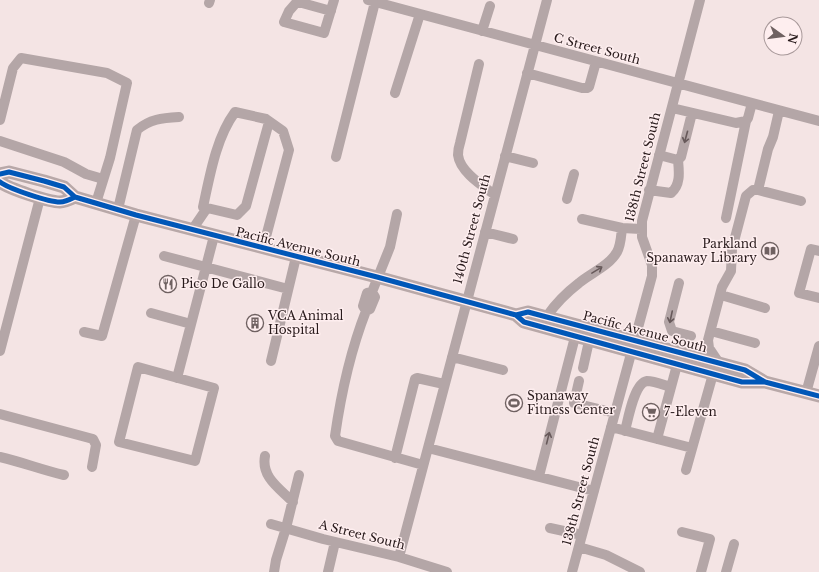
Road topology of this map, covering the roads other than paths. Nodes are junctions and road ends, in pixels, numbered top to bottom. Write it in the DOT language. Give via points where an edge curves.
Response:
graph roads {
  1 [pos="334,0"];
  2 [pos="547,0"];
  3 [pos="700,0"];
  4 [pos="372,1"];
  5 [pos="302,2"];
  6 [pos="393,3"];
  7 [pos="490,6"];
  8 [pos="331,11"];
  9 [pos="420,14"];
  10 [pos="482,31"];
  11 [pos="535,46"];
  12 [pos="596,62"];
  13 [pos="479,64"];
  14 [pos="527,73"];
  15 [pos="677,84"];
  16 [pos="395,93"];
  17 [pos="752,103"];
  18 [pos="672,108"];
  19 [pos="779,111"];
  20 [pos="692,113"];
  21 [pos="179,117"];
  22 [pos="0,120"];
  23 [pos="746,121"];
  24 [pos="819,121"];
  25 [pos="269,122"];
  26 [pos="0,141"];
  27 [pos="659,155"];
  28 [pos="505,156"];
  29 [pos="336,157"];
  30 [pos="678,160"];
  31 [pos="534,163"];
  32 [pos="0,174"];
  33 [pos="574,174"];
  34 [pos="103,179"];
  35 [pos="0,182"];
  36 [pos="649,190"];
  37 [pos="758,190"];
  38 [pos="495,195"];
  39 [pos="75,197"];
  40 [pos="40,198"];
  41 [pos="567,199"];
  42 [pos="801,201"];
  43 [pos="96,203"];
  44 [pos="207,208"];
  45 [pos="118,209"];
  46 [pos="397,214"];
  47 [pos="136,216"];
  48 [pos="726,218"];
  49 [pos="582,219"];
  50 [pos="622,228"];
  51 [pos="641,229"];
  52 [pos="192,230"];
  53 [pos="485,232"];
  54 [pos="214,236"];
  55 [pos="513,239"];
  56 [pos="263,248"];
  57 [pos="819,251"];
  58 [pos="164,256"];
  59 [pos="296,257"];
  60 [pos="206,267"];
  61 [pos="377,277"];
  62 [pos="679,283"];
  63 [pos="288,289"];
  64 [pos="721,295"];
  65 [pos="819,298"];
  66 [pos="466,302"];
  67 [pos="765,308"];
  68 [pos="151,313"];
  69 [pos="516,315"];
  70 [pos="547,316"];
  71 [pos="191,324"];
  72 [pos="711,331"];
  73 [pos="84,332"];
  74 [pos="691,336"];
  75 [pos="575,337"];
  76 [pos="634,340"];
  77 [pos="589,341"];
  78 [pos="755,342"];
  79 [pos="819,346"];
  80 [pos="0,351"];
  81 [pos="632,353"];
  82 [pos="452,357"];
  83 [pos="271,360"];
  84 [pos="677,365"];
  85 [pos="583,368"];
  86 [pos="716,369"];
  87 [pos="503,370"];
  88 [pos="177,378"];
  89 [pos="579,380"];
  90 [pos="444,384"];
  91 [pos="671,387"];
  92 [pos="806,393"];
  93 [pos="819,396"];
  94 [pos="615,413"];
  95 [pos="0,414"];
  96 [pos="611,427"];
  97 [pos="626,431"];
  98 [pos="657,440"];
  99 [pos="428,448"];
  100 [pos="692,448"];
  101 [pos="0,456"];
  102 [pos="265,456"];
  103 [pos="394,458"];
  104 [pos="423,465"];
  105 [pos="92,467"];
  106 [pos="686,470"];
  107 [pos="64,475"];
  108 [pos="299,475"];
  109 [pos="539,476"];
  110 [pos="594,490"];
  111 [pos="293,502"];
  112 [pos="271,524"];
  113 [pos="286,528"];
  114 [pos="550,528"];
  115 [pos="682,532"];
  116 [pos="582,535"];
  117 [pos="335,542"];
  118 [pos="734,544"];
  119 [pos="579,546"];
  120 [pos="399,557"];
  121 [pos="274,572"];
  122 [pos="328,572"];
  123 [pos="447,572"];
  124 [pos="572,572"];
  125 [pos="640,572"];
  126 [pos="701,572"];
  127 [pos="726,572"];
  1 -- 8 [label="street"];
  2 -- 11 [label="street, 140th Street South"];
  3 -- 15 [label="street, 138th Street South"];
  4 -- 6 [label="street, C Street South"];
  4 -- 29 [label="street"];
  5 -- 8 [label="street"];
  5 -- 8 [label="street" via="296,3 284,22 324,33"];
  6 -- 9 [label="street, C Street South"];
  7 -- 10 [label="street"];
  9 -- 10 [label="street, C Street South"];
  9 -- 16 [label="street"];
  10 -- 11 [label="street, C Street South"];
  11 -- 12 [label="street, C Street South"];
  11 -- 14 [label="street, 140th Street South"];
  12 -- 14 [label="street" via="587,88"];
  12 -- 15 [label="street, C Street South"];
  13 -- 38 [label="street" via="458,156 472,178"];
  14 -- 28 [label="street, 140th Street South"];
  15 -- 17 [label="street, C Street South"];
  15 -- 18 [label="street, 138th Street South"];
  17 -- 19 [label="street, C Street South"];
  17 -- 23 [label="street"];
  18 -- 20 [label="street"];
  18 -- 27 [label="street, 138th Street South"];
  19 -- 24 [label="street, C Street South"];
  19 -- 37 [label="street"];
  20 -- 23 [label="street" via="736,123"];
  20 -- 30 [label="street, one-way" via="681,157"];
  21 -- 45 [label="street" via="160,118 145,123 136,130"];
  22 -- 34 [label="street" via="13,68 21,58 107,73 128,83"];
  23 -- 48 [label="street"];
  25 -- 44 [label="street" via="246,206 237,216"];
  25 -- 44 [label="street" via="235,112 228,122 217,150 203,207"];
  25 -- 56 [label="street" via="283,130 289,150"];
  26 -- 34 [label="street" via="64,162 86,174"];
  27 -- 30 [label="street"];
  27 -- 36 [label="street, 138th Street South"];
  28 -- 31 [label="street"];
  28 -- 38 [label="street, 140th Street South"];
  30 -- 36 [label="street" via="678,181 674,192 668,194"];
  32 -- 39 [label="main road, Pacific Avenue South" via="9,172 64,187"];
  33 -- 41 [label="street"];
  34 -- 43 [label="street"];
  35 -- 40 [label="main road, Pacific Avenue South" via="6,187"];
  36 -- 51 [label="street, 138th Street South"];
  37 -- 42 [label="street"];
  37 -- 64 [label="street" via="753,190 746,196 732,249 731,271 722,287"];
  38 -- 53 [label="street, 140th Street South"];
  39 -- 40 [label="main road, Pacific Avenue South" via="60,202"];
  39 -- 43 [label="main road, Pacific Avenue South"];
  40 -- 80 [label="street"];
  43 -- 45 [label="main road, Pacific Avenue South"];
  44 -- 52 [label="street"];
  45 -- 47 [label="main road, Pacific Avenue South"];
  46 -- 61 [label="street" via="390,247"];
  47 -- 52 [label="main road, Pacific Avenue South"];
  47 -- 73 [label="street" via="102,336"];
  49 -- 50 [label="street"];
  50 -- 51 [label="street"];
  70 -- 50 [label="street, one-way" via="558,301 618,252"];
  51 -- 76 [label="street, 138th Street South" via="653,269"];
  52 -- 54 [label="main road, Pacific Avenue South"];
  53 -- 55 [label="street"];
  53 -- 66 [label="street, 140th Street South"];
  54 -- 56 [label="main road, Pacific Avenue South"];
  54 -- 60 [label="street"];
  56 -- 59 [label="main road, Pacific Avenue South"];
  57 -- 65 [label="street" via="811,249 799,293"];
  58 -- 60 [label="street"];
  59 -- 61 [label="main road, Pacific Avenue South"];
  59 -- 63 [label="street"];
  60 -- 63 [label="street"];
  60 -- 71 [label="street"];
  61 -- 66 [label="main road, Pacific Avenue South"];
  61 -- 103 [label="street" via="372,292 367,293 363,306 366,311 341,395 335,436 338,441"];
  62 -- 74 [label="street, one-way" via="669,322 672,331"];
  63 -- 83 [label="street"];
  64 -- 67 [label="street"];
  64 -- 72 [label="street"];
  66 -- 69 [label="main road, Pacific Avenue South"];
  66 -- 82 [label="street, 140th Street South"];
  68 -- 71 [label="street"];
  69 -- 70 [label="main road, Pacific Avenue South" via="528,312"];
  69 -- 75 [label="main road, Pacific Avenue South" via="524,322"];
  70 -- 76 [label="main road, Pacific Avenue South"];
  71 -- 88 [label="street"];
  72 -- 78 [label="street"];
  72 -- 86 [label="street" via="709,348"];
  75 -- 77 [label="main road, Pacific Avenue South"];
  109 -- 75 [label="street, one-way"];
  76 -- 81 [label="street, 138th Street South"];
  76 -- 86 [label="main road, Pacific Avenue South"];
  77 -- 81 [label="main road, Pacific Avenue South"];
  77 -- 85 [label="street"];
  79 -- 92 [label="street"];
  81 -- 84 [label="main road, Pacific Avenue South"];
  81 -- 94 [label="street, 138th Street South"];
  82 -- 87 [label="street"];
  82 -- 90 [label="street, 140th Street South"];
  84 -- 86 [label="main road, Pacific Avenue South"];
  84 -- 91 [label="street"];
  86 -- 92 [label="main road, Pacific Avenue South" via="745,370 765,382"];
  86 -- 100 [label="street"];
  88 -- 88 [label="street" via="138,367 119,442 195,461 214,388"];
  89 -- 94 [label="street" via="574,403"];
  90 -- 99 [label="street, 140th Street South"];
  90 -- 103 [label="street" via="415,379"];
  91 -- 97 [label="street" via="648,381 641,383 637,389"];
  91 -- 98 [label="street"];
  92 -- 93 [label="main road, Pacific Avenue South"];
  94 -- 96 [label="street, 138th Street South"];
  95 -- 105 [label="street" via="93,439 96,445"];
  96 -- 97 [label="street"];
  96 -- 110 [label="street, 138th Street South"];
  97 -- 98 [label="street"];
  98 -- 100 [label="street"];
  99 -- 104 [label="street, 140th Street South"];
  99 -- 109 [label="street"];
  100 -- 106 [label="street"];
  101 -- 107 [label="street"];
  102 -- 111 [label="street" via="263,464 266,474"];
  103 -- 104 [label="street"];
  104 -- 120 [label="street, 140th Street South"];
  108 -- 111 [label="street"];
  109 -- 110 [label="street"];
  110 -- 116 [label="street, 138th Street South"];
  111 -- 113 [label="street"];
  112 -- 113 [label="street, A Street South"];
  113 -- 117 [label="street, A Street South"];
  113 -- 121 [label="street"];
  114 -- 116 [label="street"];
  115 -- 126 [label="street" via="710,539"];
  116 -- 119 [label="street, 138th Street South"];
  117 -- 120 [label="street, A Street South"];
  117 -- 122 [label="street"];
  118 -- 127 [label="street"];
  119 -- 124 [label="street, 138th Street South"];
  119 -- 125 [label="street" via="606,555"];
  120 -- 123 [label="street, A Street South"];
}
